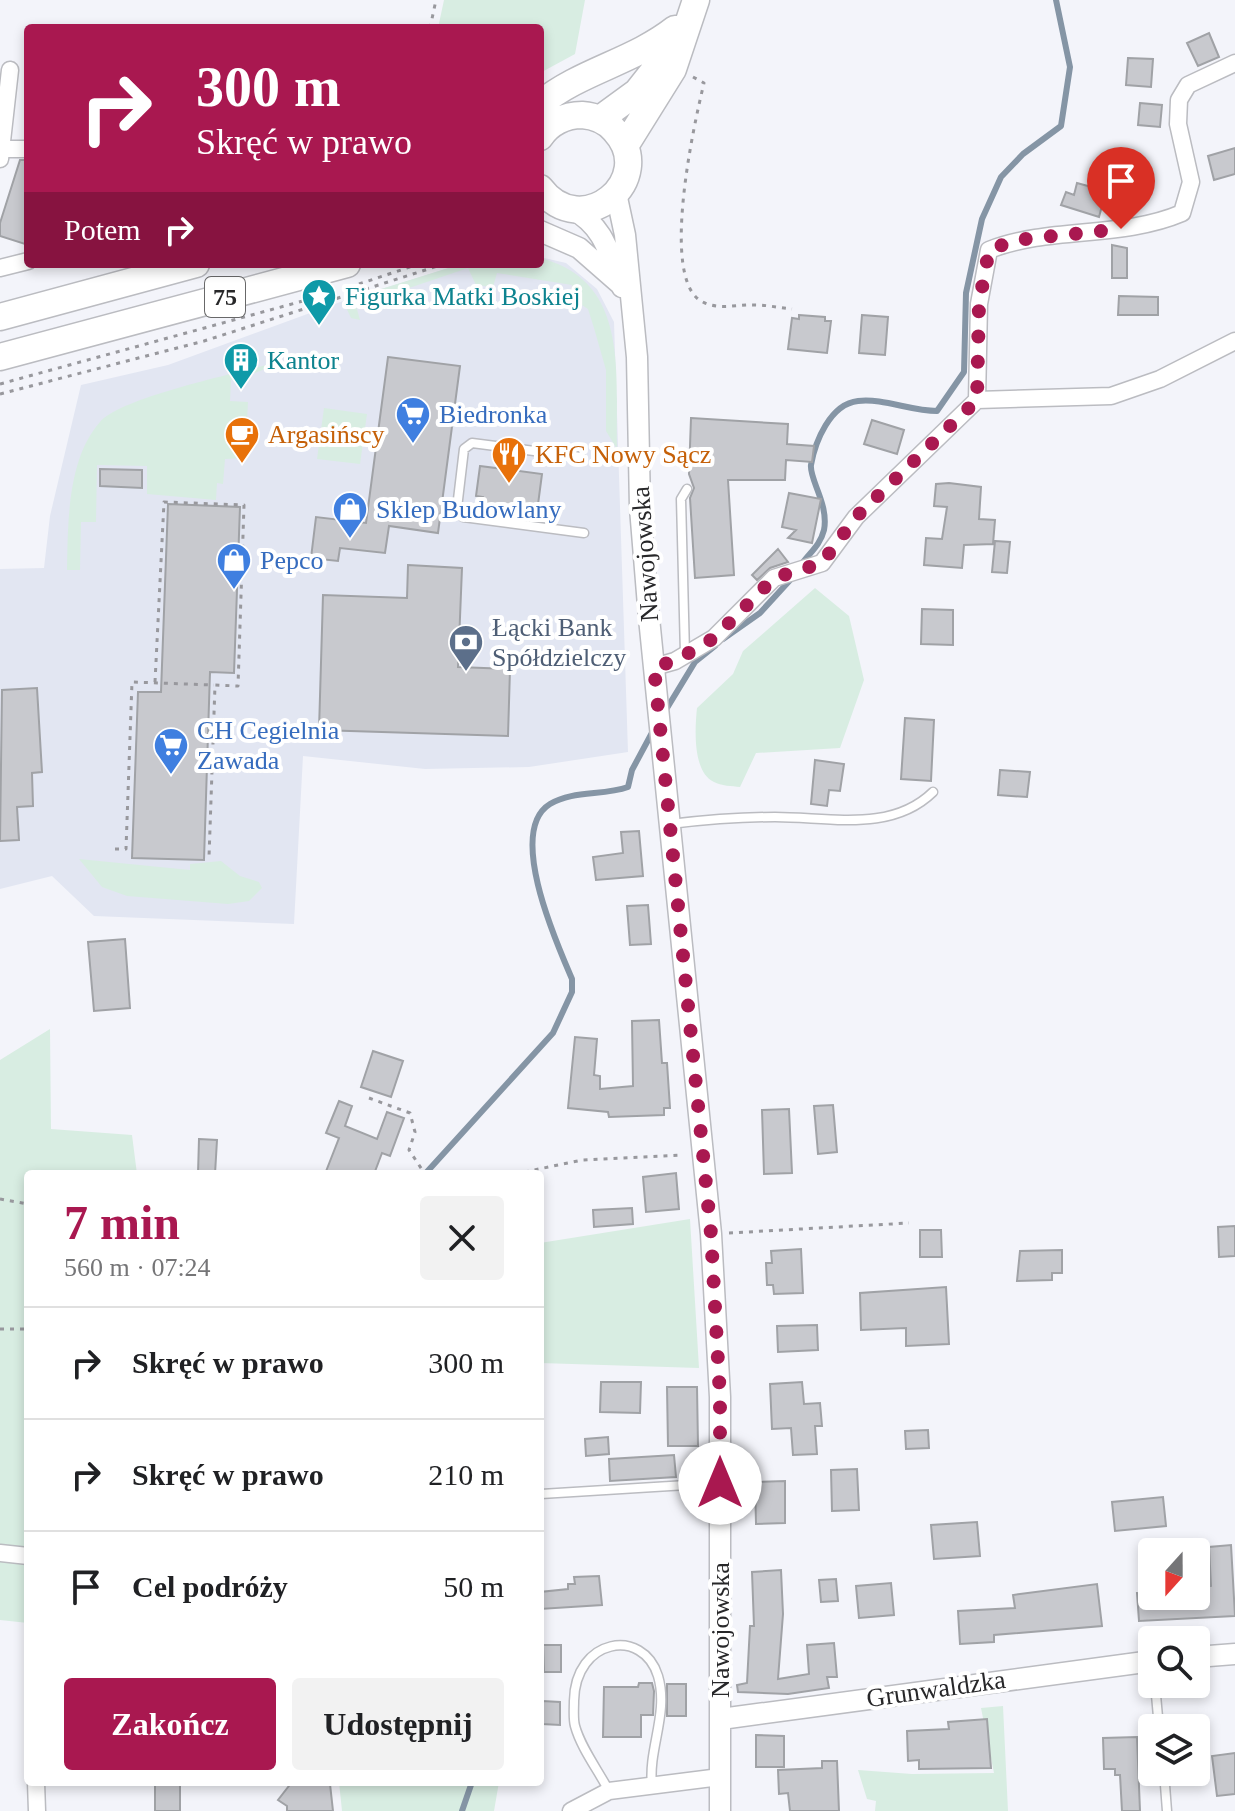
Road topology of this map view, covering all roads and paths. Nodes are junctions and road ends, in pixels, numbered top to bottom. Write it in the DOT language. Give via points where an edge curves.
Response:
graph roads {
  1 [pos="436,0"];
  2 [pos="696,0"];
  3 [pos="431,24"];
  4 [pos="675,29"];
  5 [pos="1235,63"];
  6 [pos="673,69"];
  7 [pos="10,70"];
  8 [pos="544,101"];
  9 [pos="600,119"];
  10 [pos="544,134"];
  11 [pos="625,146"];
  12 [pos="24,149"];
  13 [pos="1,152"];
  14 [pos="616,193"];
  15 [pos="550,198"];
  16 [pos="544,233"];
  17 [pos="24,262"];
  18 [pos="0,268"];
  19 [pos="181,268"];
  20 [pos="332,268"];
  21 [pos="407,268"];
  22 [pos="432,268"];
  23 [pos="625,294"];
  24 [pos="792,309"];
  25 [pos="0,317"];
  26 [pos="1235,341"];
  27 [pos="0,357"];
  28 [pos="0,384"];
  29 [pos="0,394"];
  30 [pos="977,400"];
  31 [pos="581,457"];
  32 [pos="687,489"];
  33 [pos="584,533"];
  34 [pos="685,655"];
  35 [pos="654,667"];
  36 [pos="155,682"];
  37 [pos="215,685"];
  38 [pos="933,792"];
  39 [pos="670,824"];
  40 [pos="115,849"];
  41 [pos="209,857"];
  42 [pos="369,1098"];
  43 [pos="703,1154"];
  44 [pos="420,1170"];
  45 [pos="534,1170"];
  46 [pos="0,1199"];
  47 [pos="24,1203"];
  48 [pos="909,1223"];
  49 [pos="711,1234"];
  50 [pos="0,1329"];
  51 [pos="24,1329"];
  52 [pos="720,1483"];
  53 [pos="544,1494"];
  54 [pos="0,1553"];
  55 [pos="24,1556"];
  56 [pos="1235,1654"];
  57 [pos="1210,1656"];
  58 [pos="1138,1663"];
  59 [pos="721,1719"];
  60 [pos="720,1777"];
  61 [pos="36,1786"];
  62 [pos="652,1786"];
  63 [pos="1165,1786"];
  64 [pos="609,1791"];
  65 [pos="37,1811"];
  66 [pos="571,1811"];
  67 [pos="720,1811"];
  68 [pos="1167,1811"];
  1 -- 3 [label="path"];
  2 -- 4 [label="main road"];
  2 -- 6 [label="main road"];
  4 -- 8 [label="main road" via="643,52 567,85"];
  4 -- 9 [label="main road" via="653,73"];
  5 -- 30 [label="street" via="1188,85 1179,100 1178,124 1191,182 1182,213 1152,226 1016,240 989,250 979,304"];
  6 -- 11 [label="main road"];
  6 -- 24 [label="path" via="704,83 684,210 682,268 688,290 715,306"];
  7 -- 13 [label="street"];
  9 -- 10 [label="main road" via="564,118"];
  9 -- 11 [label="main road"];
  11 -- 14 [label="main road" via="627,171"];
  12 -- 13 [label="street"];
  14 -- 15 [label="main road" via="596,207"];
  14 -- 23 [label="street, Nawojowska" via="625,235"];
  15 -- 23 [label="street, Nawojowska" via="587,217 602,233"];
  16 -- 23 [label="street" via="579,248"];
  17 -- 18 [label="street"];
  19 -- 25 [label="main road, 75"];
  20 -- 27 [label="main road, 75"];
  21 -- 28 [label="path"];
  22 -- 29 [label="path" via="204,341"];
  23 -- 35 [label="street, Nawojowska" via="637,357 640,508"];
  26 -- 30 [label="street" via="1160,379 1111,396"];
  30 -- 34 [label="street" via="856,517 822,563 774,578 714,638"];
  31 -- 33 [label="lane" via="472,443 464,449 457,508 463,517"];
  32 -- 34 [label="lane" via="681,499"];
  34 -- 35 [label="street"];
  35 -- 39 [label="street, Nawojowska"];
  36 -- 37 [label="path"];
  36 -- 37 [label="path" via="164,502 244,505 238,686"];
  36 -- 40 [label="path" via="132,682 126,849"];
  37 -- 41 [label="path"];
  38 -- 39 [label="lane" via="902,814 872,819 773,817"];
  39 -- 43 [label="street, Nawojowska"];
  42 -- 44 [label="path" via="410,1113 415,1132 409,1150"];
  43 -- 45 [label="path" via="582,1160"];
  43 -- 49 [label="street, Nawojowska"];
  46 -- 47 [label="path"];
  48 -- 49 [label="path"];
  49 -- 52 [label="street, Nawojowska"];
  50 -- 51 [label="path"];
  52 -- 53 [label="lane"];
  52 -- 59 [label="street, Nawojowska"];
  54 -- 55 [label="street"];
  56 -- 57 [label="street"];
  58 -- 59 [label="street, Grunwaldzka"];
  59 -- 60 [label="street, Nawojowska"];
  60 -- 62 [label="street"];
  60 -- 67 [label="street, Nawojowska"];
  61 -- 65 [label="street"];
  62 -- 64 [label="street"];
  62 -- 64 [label="lane" via="660,1728 659,1678 639,1652 606,1647 580,1667 574,1725"];
  63 -- 68 [label="lane"];
  64 -- 66 [label="street"];
}
